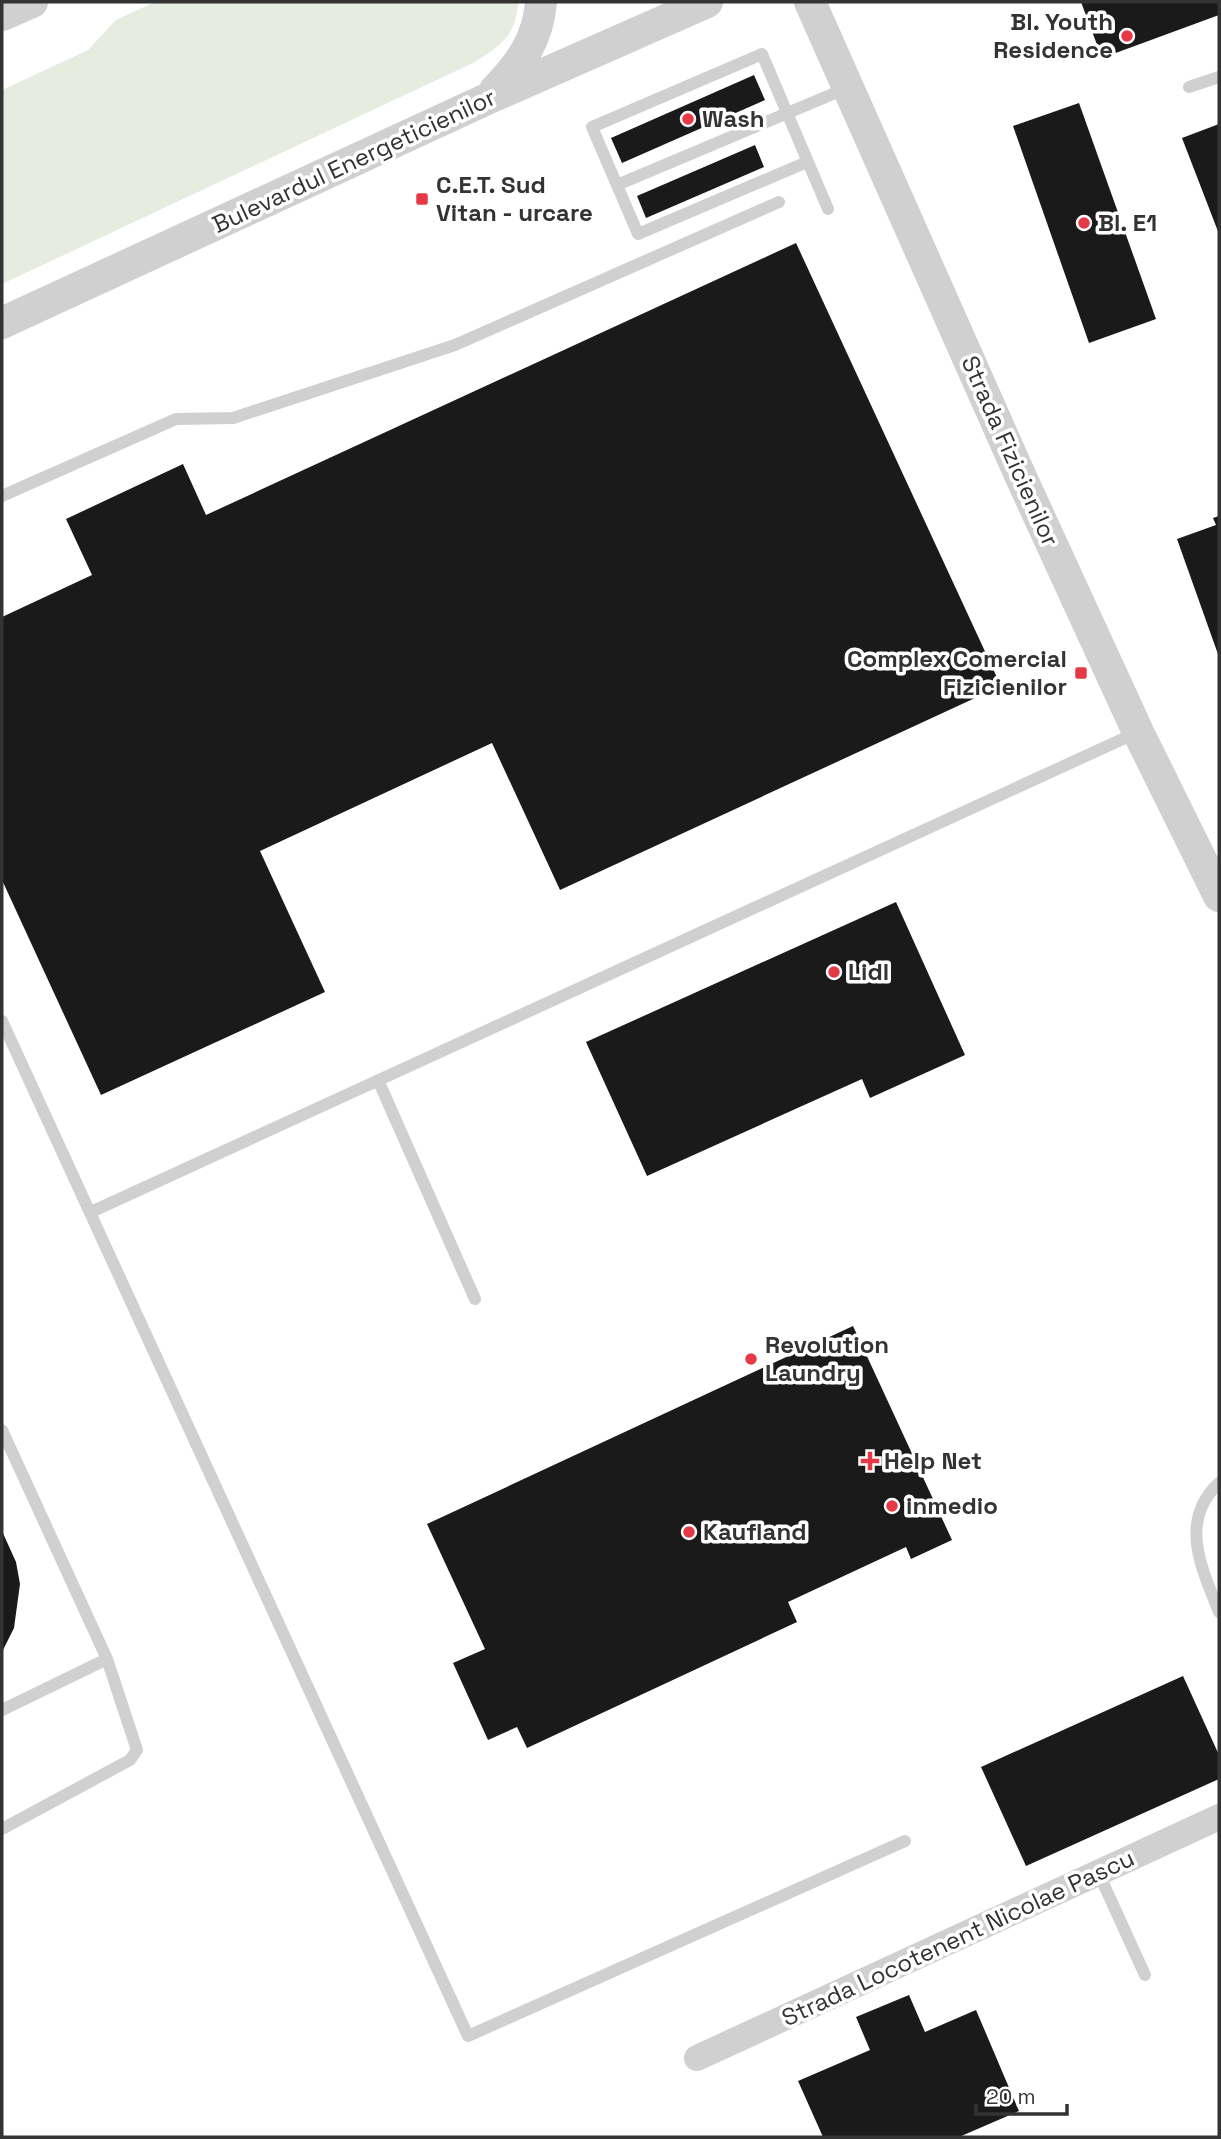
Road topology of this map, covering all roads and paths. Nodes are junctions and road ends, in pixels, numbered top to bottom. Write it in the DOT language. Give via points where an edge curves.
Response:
graph roads {
  1 [pos="32,2"];
  2 [pos="541,2"];
  3 [pos="707,2"];
  4 [pos="810,2"];
  5 [pos="2,15"];
  6 [pos="1219,77"];
  7 [pos="1189,87"];
  8 [pos="847,88"];
  9 [pos="487,99"];
  10 [pos="787,113"];
  11 [pos="807,162"];
  12 [pos="617,185"];
  13 [pos="779,202"];
  14 [pos="828,209"];
  15 [pos="2,323"];
  16 [pos="2,496"];
  17 [pos="1138,732"];
  18 [pos="1219,896"];
  19 [pos="2,1021"];
  20 [pos="378,1080"];
  21 [pos="92,1212"];
  22 [pos="475,1299"];
  23 [pos="2,1430"];
  24 [pos="1219,1483"];
  25 [pos="1219,1612"];
  26 [pos="107,1660"];
  27 [pos="2,1710"];
  28 [pos="1219,1817"];
  29 [pos="2,1829"];
  30 [pos="905,1841"];
  31 [pos="1099,1874"];
  32 [pos="1145,1975"];
  33 [pos="696,2058"];
  1 -- 5 [label="street"];
  2 -- 9 [label="street" via="533,42 517,68"];
  3 -- 9 [label="street, Bulevardul Energeticienilor"];
  4 -- 8 [label="street, Strada Fizicienilor"];
  6 -- 7 [label="lane"];
  8 -- 10 [label="lane"];
  8 -- 17 [label="street, Strada Fizicienilor"];
  9 -- 15 [label="street, Bulevardul Energeticienilor"];
  10 -- 11 [label="lane"];
  10 -- 12 [label="lane"];
  10 -- 12 [label="lane" via="762,54 592,127"];
  11 -- 12 [label="lane" via="638,234"];
  11 -- 14 [label="lane"];
  13 -- 16 [label="lane" via="455,345 233,418 176,419"];
  17 -- 18 [label="street, Strada Fizicienilor"];
  17 -- 20 [label="lane"];
  19 -- 21 [label="lane"];
  20 -- 21 [label="lane"];
  20 -- 22 [label="lane"];
  21 -- 30 [label="lane" via="468,2036"];
  23 -- 26 [label="lane"];
  24 -- 25 [label="lane" via="1203,1504 1194,1531 1198,1560"];
  26 -- 27 [label="lane"];
  26 -- 29 [label="lane" via="137,1743 135,1755"];
  28 -- 31 [label="street, Strada Locotenent Nicolae Pascu"];
  31 -- 32 [label="lane"];
  31 -- 33 [label="street, Strada Locotenent Nicolae Pascu"];
}
